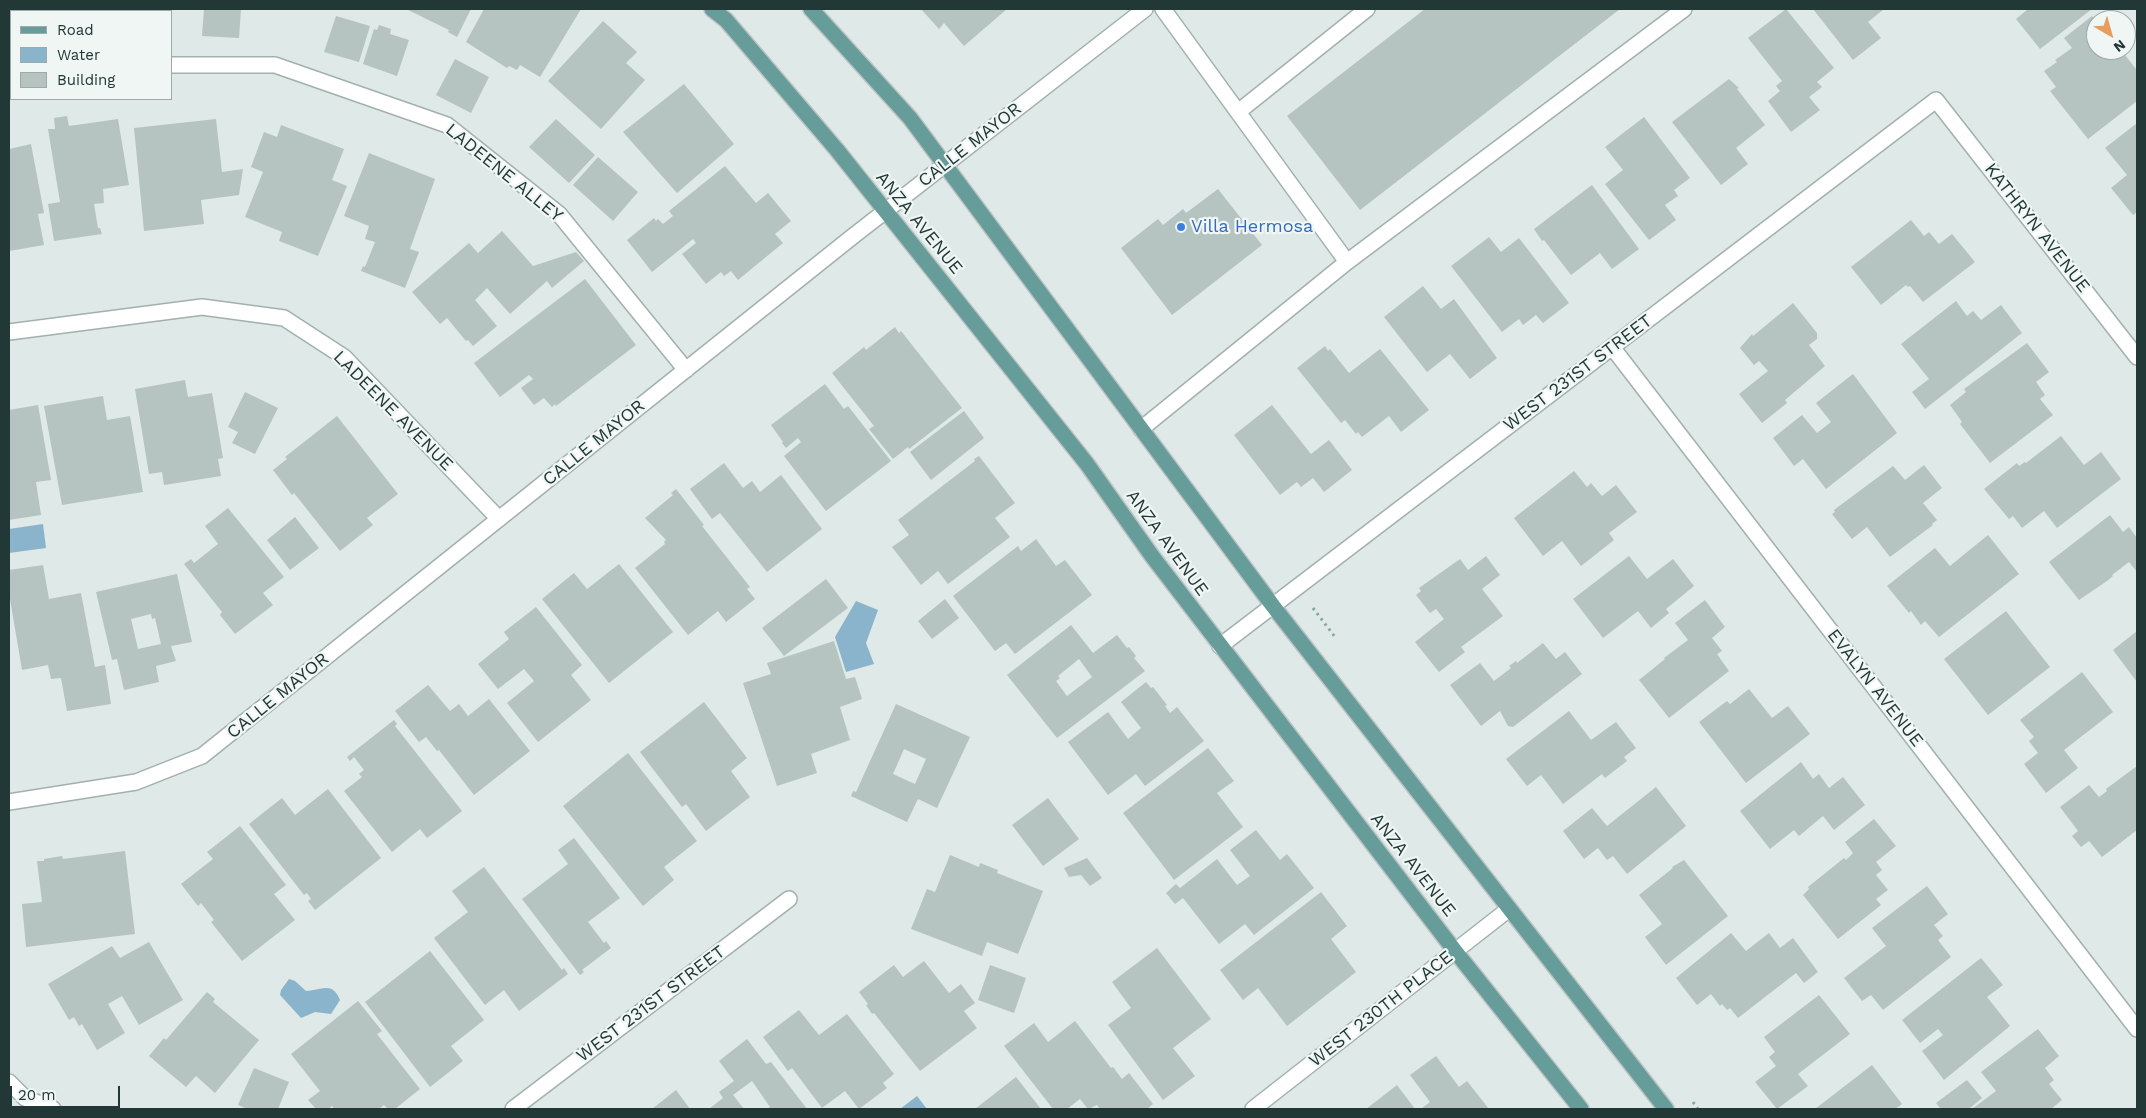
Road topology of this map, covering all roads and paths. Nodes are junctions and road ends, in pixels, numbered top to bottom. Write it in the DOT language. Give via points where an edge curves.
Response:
graph roads {
  1 [pos="712,9"];
  2 [pos="811,9"];
  3 [pos="1163,9"];
  4 [pos="1367,9"];
  5 [pos="1684,9"];
  6 [pos="1139,11"];
  7 [pos="172,65"];
  8 [pos="1936,100"];
  9 [pos="1238,112"];
  10 [pos="944,164"];
  11 [pos="885,211"];
  12 [pos="1346,262"];
  13 [pos="9,332"];
  14 [pos="1612,347"];
  15 [pos="2137,357"];
  16 [pos="686,370"];
  17 [pos="1141,429"];
  18 [pos="499,519"];
  19 [pos="1273,606"];
  20 [pos="1220,646"];
  21 [pos="9,802"];
  22 [pos="789,899"];
  23 [pos="1509,909"];
  24 [pos="1455,951"];
  25 [pos="2137,1029"];
  26 [pos="9,1082"];
  27 [pos="53,1109"];
  28 [pos="513,1109"];
  29 [pos="1253,1109"];
  30 [pos="1581,1109"];
  31 [pos="1666,1109"];
  1 -- 11 [label="main road, ANZA AVENUE" via="726,20"];
  2 -- 10 [label="main road" via="910,118"];
  3 -- 9 [label="street"];
  4 -- 9 [label="street"];
  5 -- 12 [label="street"];
  6 -- 10 [label="street, CALLE MAYOR"];
  7 -- 16 [label="street, LADEENE ALLEY" via="274,66 447,125 559,214"];
  8 -- 14 [label="street, WEST 231ST STREET"];
  8 -- 15 [label="street, KATHRYN AVENUE"];
  9 -- 12 [label="street"];
  10 -- 11 [label="street, CALLE MAYOR"];
  10 -- 17 [label="main road"];
  11 -- 16 [label="street, CALLE MAYOR"];
  11 -- 20 [label="main road, ANZA AVENUE" via="1087,464"];
  12 -- 17 [label="street"];
  13 -- 18 [label="street, LADEENE AVENUE" via="202,307 284,318 344,357"];
  14 -- 19 [label="street, WEST 231ST STREET"];
  14 -- 25 [label="street, EVALYN AVENUE"];
  16 -- 18 [label="street, CALLE MAYOR"];
  17 -- 19 [label="main road"];
  18 -- 21 [label="street, CALLE MAYOR" via="202,756 136,782"];
  19 -- 20 [label="street, WEST 231ST STREET"];
  19 -- 23 [label="main road"];
  20 -- 24 [label="main road, ANZA AVENUE"];
  22 -- 28 [label="street, WEST 231ST STREET"];
  23 -- 24 [label="street, WEST 230TH PLACE"];
  23 -- 31 [label="main road"];
  24 -- 29 [label="street, WEST 230TH PLACE"];
  24 -- 30 [label="main road, ANZA AVENUE"];
  26 -- 27 [label="street" via="25,1098"];
}
